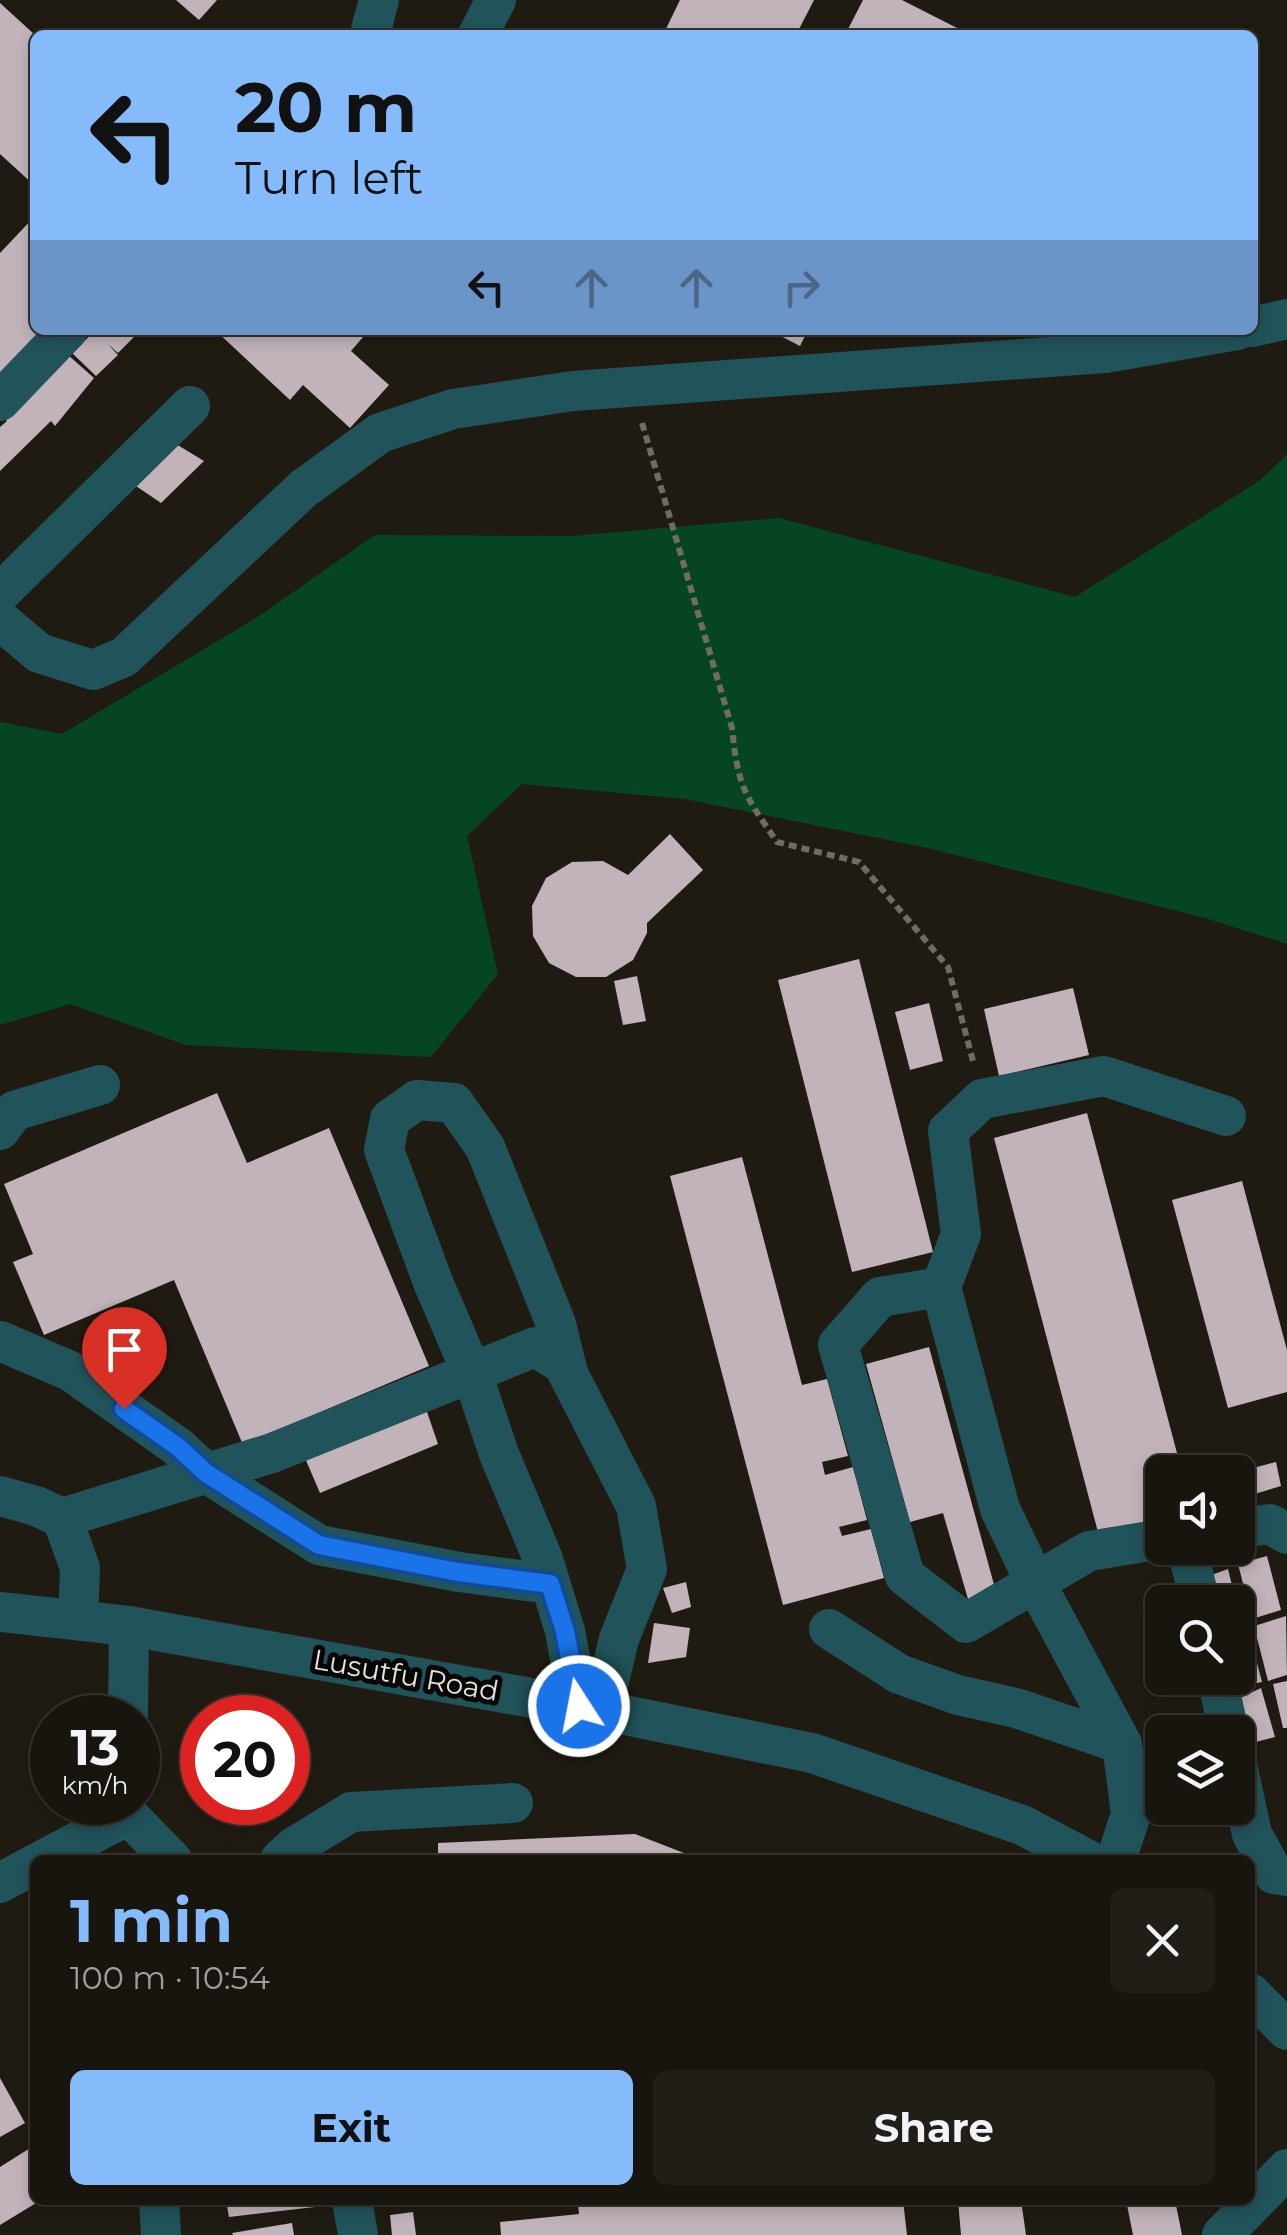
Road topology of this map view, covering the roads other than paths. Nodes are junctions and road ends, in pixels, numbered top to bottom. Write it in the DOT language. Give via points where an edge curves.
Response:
graph roads {
  1 [pos="379,0"];
  2 [pos="496,0"];
  3 [pos="371,30"];
  4 [pos="481,30"];
  5 [pos="1287,319"];
  6 [pos="1258,326"];
  7 [pos="63,335"];
  8 [pos="1209,335"];
  9 [pos="0,400"];
  10 [pos="190,406"];
  11 [pos="0,593"];
  12 [pos="0,620"];
  13 [pos="100,1085"];
  14 [pos="1226,1116"];
  15 [pos="0,1130"];
  16 [pos="941,1287"];
  17 [pos="0,1341"];
  18 [pos="472,1373"];
  19 [pos="568,1373"];
  20 [pos="206,1473"];
  21 [pos="0,1496"];
  22 [pos="62,1518"];
  23 [pos="1255,1526"];
  24 [pos="1287,1534"];
  25 [pos="1145,1542"];
  26 [pos="550,1584"];
  27 [pos="1036,1584"];
  28 [pos="0,1612"];
  29 [pos="78,1620"];
  30 [pos="129,1626"];
  31 [pos="829,1630"];
  32 [pos="128,1695"];
  33 [pos="591,1708"];
  34 [pos="1122,1744"];
  35 [pos="513,1804"];
  36 [pos="101,1825"];
  37 [pos="129,1825"];
  38 [pos="142,1825"];
  39 [pos="1250,1825"];
  40 [pos="51,1855"];
  41 [pos="131,1855"];
  42 [pos="168,1855"];
  43 [pos="285,1855"];
  44 [pos="1079,1855"];
  45 [pos="1118,1855"];
  46 [pos="30,1867"];
  47 [pos="1287,1876"];
  48 [pos="0,1882"];
  49 [pos="1255,1997"];
  50 [pos="1287,2030"];
  51 [pos="1287,2169"];
  52 [pos="1255,2201"];
  53 [pos="159,2205"];
  54 [pos="353,2205"];
  55 [pos="1252,2205"];
  56 [pos="162,2235"];
  57 [pos="358,2235"];
  58 [pos="1222,2235"];
  1 -- 3 [label="street"];
  2 -- 4 [label="street"];
  5 -- 6 [label="street"];
  7 -- 9 [label="street"];
  8 -- 12 [label="street" via="1106,353 573,391 453,410 380,433 302,488 124,657 94,670 39,653"];
  10 -- 11 [label="street"];
  13 -- 15 [label="street" via="14,1111"];
  14 -- 16 [label="street" via="1104,1076 982,1098 948,1131 961,1234"];
  16 -- 27 [label="street" via="1000,1509"];
  16 -- 27 [label="street" via="880,1296 838,1345 904,1576 966,1623"];
  17 -- 20 [label="street" via="70,1371"];
  18 -- 19 [label="street" via="535,1348"];
  18 -- 19 [label="street" via="384,1150 390,1119 417,1100 454,1103 485,1147 556,1324"];
  18 -- 20 [label="street"];
  18 -- 26 [label="street"];
  19 -- 33 [label="street" via="636,1506 647,1569"];
  20 -- 22 [label="street"];
  20 -- 26 [label="street" via="319,1545"];
  21 -- 22 [label="street"];
  22 -- 29 [label="street" via="80,1568"];
  23 -- 24 [label="street" via="1270,1524"];
  25 -- 27 [label="street" via="1089,1551"];
  26 -- 33 [label="street"];
  27 -- 34 [label="street"];
  28 -- 29 [label="street, Lusutfu Road"];
  29 -- 30 [label="street, Lusutfu Road"];
  30 -- 32 [label="street"];
  30 -- 33 [label="street, Lusutfu Road"];
  31 -- 34 [label="street" via="898,1674"];
  33 -- 44 [label="street, Lusutfu Road" via="812,1754 1022,1825"];
  34 -- 45 [label="street" via="1131,1814"];
  35 -- 43 [label="street" via="351,1812"];
  36 -- 40 [label="street"];
  37 -- 41 [label="street"];
  38 -- 42 [label="street"];
  39 -- 47 [label="street" via="1274,1874"];
  46 -- 48 [label="street"];
  49 -- 50 [label="street"];
  51 -- 52 [label="street"];
  53 -- 56 [label="street"];
  54 -- 57 [label="street"];
  55 -- 58 [label="street"];
}
